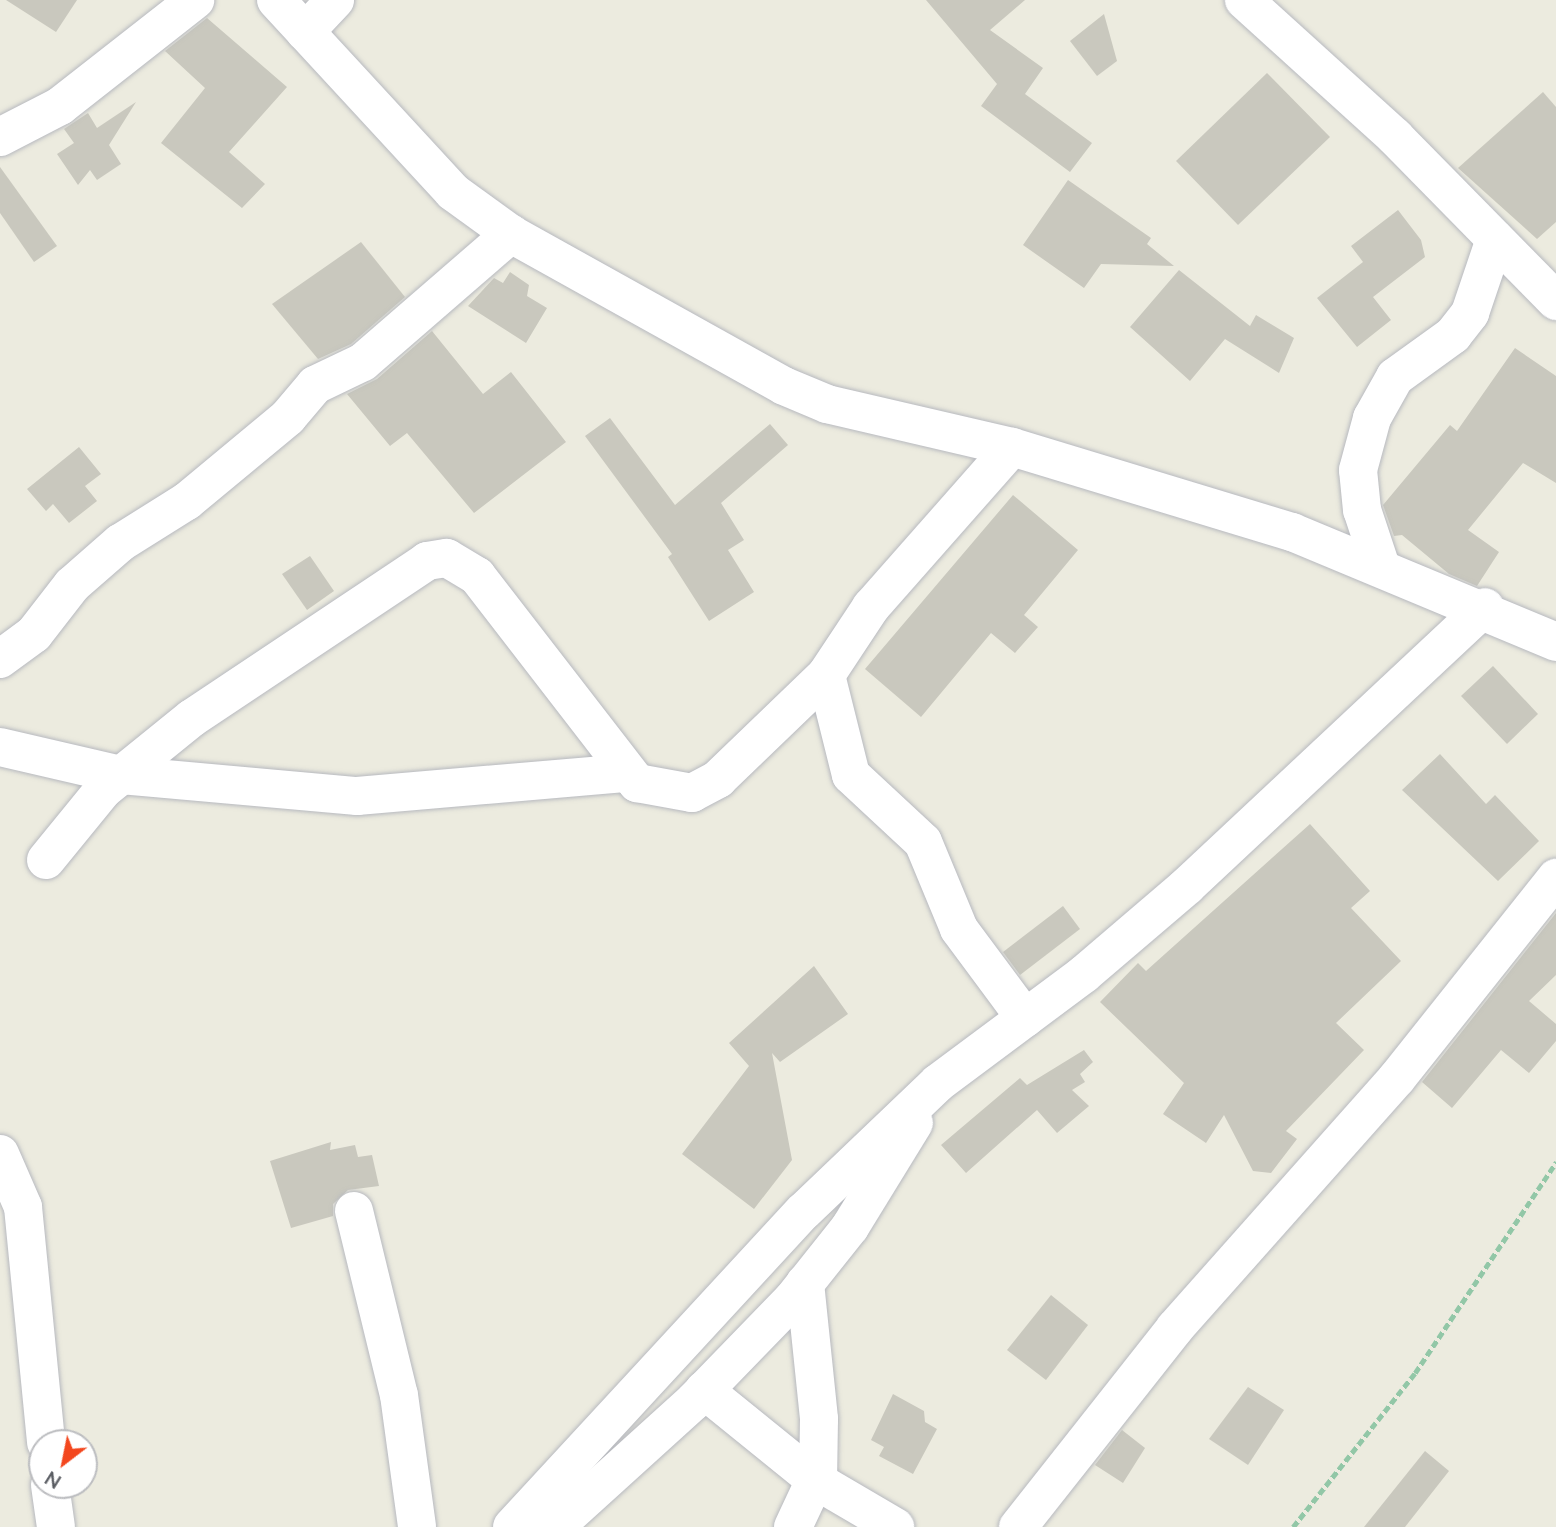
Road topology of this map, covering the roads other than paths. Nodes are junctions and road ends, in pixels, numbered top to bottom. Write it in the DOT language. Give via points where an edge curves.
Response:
graph roads {
  1 [pos="195,0"];
  2 [pos="276,0"];
  3 [pos="335,0"];
  4 [pos="1244,0"];
  5 [pos="305,32"];
  6 [pos="0,137"];
  7 [pos="511,234"];
  8 [pos="1495,239"];
  9 [pos="1556,301"];
  10 [pos="1012,447"];
  11 [pos="1381,567"];
  12 [pos="1485,607"];
  13 [pos="1556,642"];
  14 [pos="0,659"];
  15 [pos="826,675"];
  16 [pos="0,747"];
  17 [pos="627,773"];
  18 [pos="121,775"];
  19 [pos="46,860"];
  20 [pos="1556,878"];
  21 [pos="1026,1018"];
  22 [pos="938,1083"];
  23 [pos="0,1153"];
  24 [pos="354,1211"];
  25 [pos="805,1283"];
  26 [pos="704,1390"];
  27 [pos="45,1429"];
  28 [pos="816,1480"];
  29 [pos="52,1499"];
  30 [pos="56,1527"];
  31 [pos="417,1527"];
  32 [pos="512,1527"];
  33 [pos="555,1527"];
  34 [pos="793,1527"];
  35 [pos="895,1527"];
  36 [pos="1018,1527"];
  1 -- 6 [label="street" via="60,106"];
  2 -- 5 [label="street"];
  3 -- 5 [label="street"];
  4 -- 8 [label="street"];
  5 -- 7 [label="street" via="453,192"];
  7 -- 10 [label="street" via="784,386 893,422"];
  7 -- 14 [label="street" via="363,362 316,385 288,417 187,501 120,543 72,585 34,634"];
  8 -- 9 [label="street"];
  8 -- 11 [label="street" via="1470,313 1453,335 1395,377 1372,418 1358,470 1362,510"];
  10 -- 11 [label="street" via="1292,532"];
  10 -- 15 [label="street" via="870,607"];
  11 -- 12 [label="street"];
  12 -- 13 [label="street"];
  12 -- 21 [label="street" via="1187,886"];
  15 -- 17 [label="street" via="718,779 692,793 637,783"];
  15 -- 21 [label="street" via="851,775 923,842 959,929"];
  16 -- 18 [label="street"];
  17 -- 18 [label="street" via="357,796"];
  17 -- 18 [label="street" via="477,576 447,558 427,561 349,610"];
  18 -- 19 [label="street"];
  20 -- 36 [label="street" via="1397,1078 1175,1328"];
  21 -- 22 [label="street"];
  22 -- 25 [label="street" via="884,1176"];
  22 -- 32 [label="street" via="803,1212"];
  23 -- 27 [label="street" via="23,1207"];
  24 -- 31 [label="street" via="399,1395"];
  25 -- 26 [label="street"];
  25 -- 28 [label="street" via="806,1341 819,1419"];
  26 -- 28 [label="street"];
  26 -- 33 [label="street"];
  28 -- 34 [label="street"];
  28 -- 35 [label="street"];
  29 -- 30 [label="street"];
}
